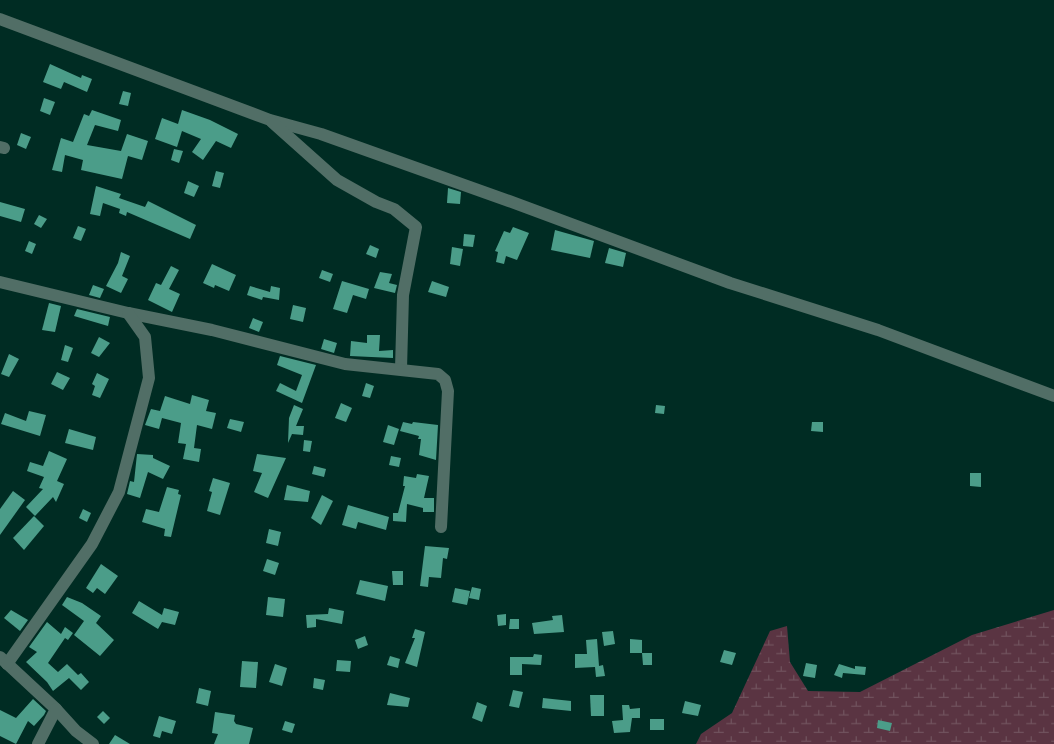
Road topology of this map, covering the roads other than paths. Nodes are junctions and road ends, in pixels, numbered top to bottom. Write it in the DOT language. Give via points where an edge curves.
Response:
graph roads {
  1 [pos="0,19"];
  2 [pos="270,120"];
  3 [pos="0,282"];
  4 [pos="128,313"];
  5 [pos="401,369"];
  6 [pos="1054,396"];
  7 [pos="441,528"];
  8 [pos="3,661"];
  9 [pos="56,709"];
  10 [pos="38,744"];
  11 [pos="93,744"];
  1 -- 2 [label="street"];
  2 -- 5 [label="street" via="337,180 394,209 416,227 403,295"];
  2 -- 6 [label="street" via="321,134 730,283 878,330"];
  3 -- 4 [label="street"];
  4 -- 5 [label="street" via="212,330 345,364"];
  4 -- 8 [label="street" via="145,337 149,378 119,492 92,544"];
  5 -- 7 [label="street" via="438,374 445,380 448,391"];
  8 -- 9 [label="street"];
  9 -- 10 [label="street"];
  9 -- 11 [label="street"];
}
